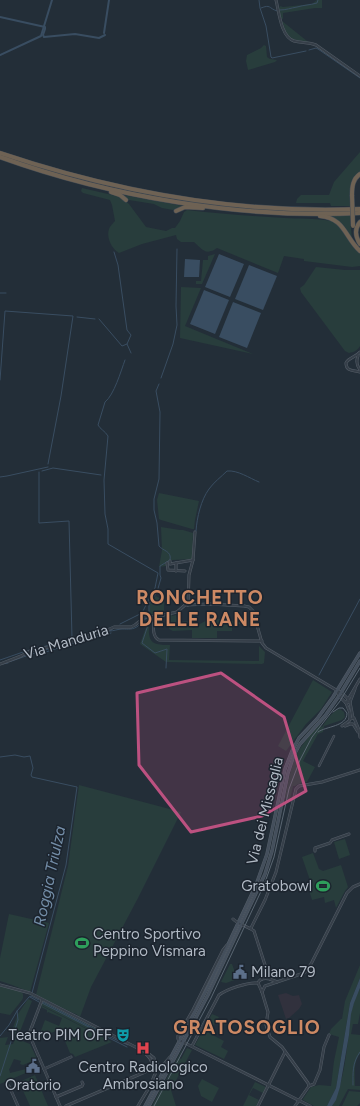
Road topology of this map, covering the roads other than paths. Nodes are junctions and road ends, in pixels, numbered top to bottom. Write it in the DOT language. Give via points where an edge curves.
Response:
graph roads {
  1 [pos="276,0"];
  2 [pos="360,76"];
  3 [pos="0,153"];
  4 [pos="0,157"];
  5 [pos="360,174"];
  6 [pos="82,183"];
  7 [pos="126,200"];
  8 [pos="360,208"];
  9 [pos="229,209"];
  10 [pos="176,211"];
  11 [pos="306,213"];
  12 [pos="360,213"];
  13 [pos="360,222"];
  14 [pos="360,244"];
  15 [pos="360,247"];
  16 [pos="360,251"];
  17 [pos="360,352"];
  18 [pos="358,355"];
  19 [pos="352,359"];
  20 [pos="356,361"];
  21 [pos="357,367"];
  22 [pos="354,370"];
  23 [pos="360,371"];
  24 [pos="194,532"];
  25 [pos="193,560"];
  26 [pos="170,561"];
  27 [pos="167,563"];
  28 [pos="176,563"];
  29 [pos="176,571"];
  30 [pos="185,571"];
  31 [pos="188,605"];
  32 [pos="154,616"];
  33 [pos="262,641"];
  34 [pos="360,653"];
  35 [pos="360,661"];
  36 [pos="0,664"];
  37 [pos="360,679"];
  38 [pos="357,686"];
  39 [pos="337,691"];
  40 [pos="341,693"];
  41 [pos="339,696"];
  42 [pos="348,699"];
  43 [pos="350,702"];
  44 [pos="346,703"];
  45 [pos="351,719"];
  46 [pos="353,724"];
  47 [pos="334,736"];
  48 [pos="360,737"];
  49 [pos="319,766"];
  50 [pos="360,770"];
  51 [pos="350,834"];
  52 [pos="315,851"];
  53 [pos="360,884"];
  54 [pos="232,919"];
  55 [pos="240,924"];
  56 [pos="251,928"];
  57 [pos="266,968"];
  58 [pos="262,979"];
  59 [pos="270,979"];
  60 [pos="277,982"];
  61 [pos="258,983"];
  62 [pos="0,985"];
  63 [pos="268,985"];
  64 [pos="259,986"];
  65 [pos="265,986"];
  66 [pos="262,992"];
  67 [pos="42,1000"];
  68 [pos="192,1013"];
  69 [pos="195,1019"];
  70 [pos="329,1035"];
  71 [pos="180,1040"];
  72 [pos="183,1042"];
  73 [pos="193,1048"];
  74 [pos="286,1052"];
  75 [pos="145,1053"];
  76 [pos="171,1056"];
  77 [pos="71,1057"];
  78 [pos="155,1063"];
  79 [pos="152,1064"];
  80 [pos="158,1066"];
  81 [pos="44,1069"];
  82 [pos="152,1071"];
  83 [pos="82,1082"];
  84 [pos="270,1085"];
  85 [pos="10,1086"];
  86 [pos="309,1086"];
  87 [pos="56,1097"];
  88 [pos="300,1100"];
  89 [pos="18,1106"];
  90 [pos="60,1106"];
  91 [pos="66,1106"];
  92 [pos="138,1106"];
  93 [pos="145,1106"];
  94 [pos="149,1106"];
  95 [pos="258,1106"];
  96 [pos="295,1106"];
  97 [pos="310,1106"];
  1 -- 2 [label="street" via="285,34 289,39 316,45"];
  3 -- 8 [label="highway" via="90,180 179,198 296,209"];
  4 -- 6 [label="highway"];
  5 -- 15 [label="highway, bridge" via="353,183 352,195 354,239"];
  6 -- 7 [label="highway"];
  6 -- 9 [label="highway"];
  9 -- 10 [label="highway" via="185,207"];
  9 -- 11 [label="highway"];
  11 -- 12 [label="highway"];
  11 -- 16 [label="highway" via="337,221"];
  13 -- 14 [label="highway" via="356,231"];
  17 -- 18 [label="street"];
  18 -- 19 [label="street"];
  18 -- 20 [label="street"];
  19 -- 20 [label="street"];
  19 -- 22 [label="street" via="348,360 346,366"];
  20 -- 21 [label="street"];
  21 -- 22 [label="street"];
  21 -- 23 [label="street"];
  22 -- 23 [label="street"];
  24 -- 25 [label="street"];
  25 -- 28 [label="street"];
  25 -- 31 [label="street" via="189,574"];
  26 -- 28 [label="street" via="170,564"];
  27 -- 29 [label="street" via="168,570"];
  28 -- 29 [label="street"];
  29 -- 30 [label="street"];
  31 -- 32 [label="street, Via Manduria" via="178,612"];
  31 -- 33 [label="street, Via Manduria" via="210,604 250,608"];
  32 -- 33 [label="street" via="154,636 159,640"];
  32 -- 36 [label="street, Via Manduria" via="143,618 131,627 114,627 52,647 30,651"];
  33 -- 39 [label="street, Via Manduria" via="268,650"];
  34 -- 39 [label="main road, Via dei Missaglia"];
  35 -- 40 [label="main road, Via dei Missaglia"];
  37 -- 38 [label="street"];
  38 -- 42 [label="street"];
  38 -- 43 [label="street"];
  39 -- 40 [label="street"];
  39 -- 41 [label="street"];
  39 -- 55 [label="main road, Via dei Missaglia" via="318,719 299,738 289,756 267,854"];
  40 -- 41 [label="main road, Via dei Missaglia"];
  40 -- 42 [label="street"];
  41 -- 44 [label="street"];
  41 -- 55 [label="main road, Via dei Missaglia" via="294,755 268,864"];
  42 -- 43 [label="street"];
  42 -- 44 [label="street"];
  43 -- 44 [label="street"];
  43 -- 45 [label="street"];
  44 -- 45 [label="street"];
  45 -- 46 [label="street"];
  45 -- 46 [label="street" via="355,720"];
  45 -- 46 [label="street" via="342,726"];
  46 -- 48 [label="street"];
  47 -- 49 [label="street"];
  50 -- 56 [label="street" via="322,782 302,785 294,792 280,861"];
  51 -- 52 [label="street" via="315,848"];
  53 -- 60 [label="street" via="347,893 308,969 304,973"];
  54 -- 55 [label="street"];
  55 -- 56 [label="street"];
  55 -- 68 [label="main road, Via dei Missaglia"];
  55 -- 69 [label="main road, Via dei Missaglia"];
  56 -- 57 [label="street"];
  57 -- 58 [label="street"];
  57 -- 59 [label="street"];
  58 -- 59 [label="street"];
  58 -- 61 [label="street"];
  59 -- 60 [label="street"];
  59 -- 63 [label="street"];
  60 -- 63 [label="street"];
  61 -- 64 [label="street"];
  61 -- 73 [label="street" via="252,982 219,995"];
  62 -- 67 [label="street" via="24,991"];
  63 -- 65 [label="street"];
  64 -- 65 [label="street"];
  64 -- 66 [label="street"];
  65 -- 66 [label="street"];
  66 -- 74 [label="street" via="268,1012 266,1025 270,1037"];
  67 -- 75 [label="street"];
  67 -- 81 [label="street" via="29,1034"];
  68 -- 69 [label="street"];
  68 -- 71 [label="main road, Via dei Missaglia"];
  69 -- 72 [label="main road, Via dei Missaglia"];
  70 -- 86 [label="street" via="320,1070 314,1084"];
  71 -- 72 [label="street"];
  71 -- 76 [label="main road, Via dei Missaglia"];
  72 -- 73 [label="street"];
  72 -- 94 [label="main road, Via dei Missaglia"];
  73 -- 84 [label="street"];
  74 -- 84 [label="street"];
  74 -- 86 [label="street"];
  75 -- 78 [label="street" via="154,1058"];
  75 -- 79 [label="street"];
  76 -- 80 [label="street" via="164,1064"];
  76 -- 93 [label="main road, Via dei Missaglia"];
  77 -- 81 [label="street"];
  78 -- 79 [label="street"];
  78 -- 80 [label="street"];
  79 -- 82 [label="street"];
  80 -- 82 [label="street" via="158,1069"];
  81 -- 87 [label="street"];
  82 -- 91 [label="street"];
  82 -- 92 [label="street" via="153,1080"];
  83 -- 87 [label="street" via="82,1086"];
  84 -- 88 [label="street"];
  84 -- 95 [label="street"];
  85 -- 89 [label="street"];
  86 -- 88 [label="street"];
  87 -- 90 [label="street"];
  88 -- 96 [label="street"];
  88 -- 97 [label="street"];
}
